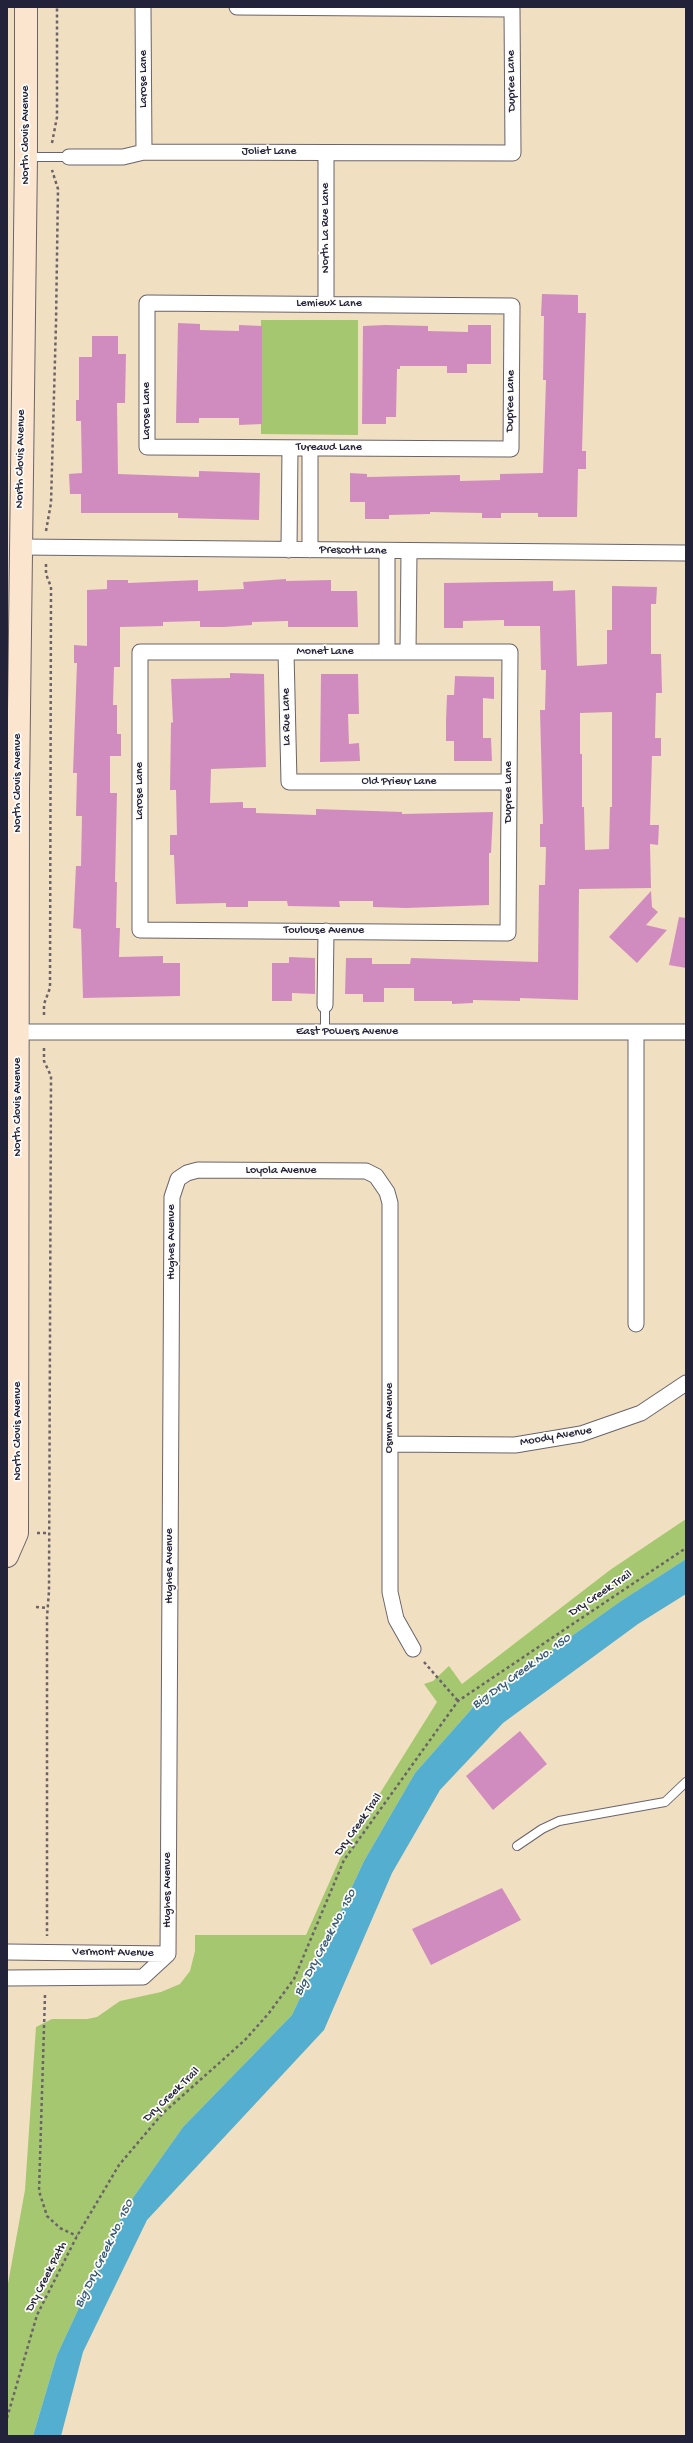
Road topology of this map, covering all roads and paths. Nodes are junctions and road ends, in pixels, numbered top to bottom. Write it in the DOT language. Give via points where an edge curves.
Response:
graph roads {
  1 [pos="26,7"];
  2 [pos="57,7"];
  3 [pos="143,7"];
  4 [pos="237,7"];
  5 [pos="52,139"];
  6 [pos="144,152"];
  7 [pos="326,152"];
  8 [pos="513,153"];
  9 [pos="26,157"];
  10 [pos="69,157"];
  11 [pos="52,176"];
  12 [pos="147,304"];
  13 [pos="326,304"];
  14 [pos="512,306"];
  15 [pos="148,447"];
  16 [pos="290,448"];
  17 [pos="310,448"];
  18 [pos="511,449"];
  19 [pos="46,524"];
  20 [pos="13,541"];
  21 [pos="289,550"];
  22 [pos="310,550"];
  23 [pos="387,551"];
  24 [pos="409,552"];
  25 [pos="686,553"];
  26 [pos="46,574"];
  27 [pos="140,652"];
  28 [pos="286,652"];
  29 [pos="387,652"];
  30 [pos="408,652"];
  31 [pos="510,652"];
  32 [pos="289,782"];
  33 [pos="510,782"];
  34 [pos="140,930"];
  35 [pos="326,931"];
  36 [pos="508,932"];
  37 [pos="44,1004"];
  38 [pos="325,1005"];
  39 [pos="12,1032"];
  40 [pos="325,1032"];
  41 [pos="636,1032"];
  42 [pos="686,1032"];
  43 [pos="44,1061"];
  44 [pos="178,1179"];
  45 [pos="383,1182"];
  46 [pos="12,1279"];
  47 [pos="636,1324"];
  48 [pos="686,1384"];
  49 [pos="390,1444"];
  50 [pos="36,1533"];
  51 [pos="49,1533"];
  52 [pos="686,1548"];
  53 [pos="7,1556"];
  54 [pos="36,1607"];
  55 [pos="48,1608"];
  56 [pos="413,1649"];
  57 [pos="458,1701"];
  58 [pos="686,1782"];
  59 [pos="518,1846"];
  60 [pos="7,1952"];
  61 [pos="47,1953"];
  62 [pos="168,1954"];
  63 [pos="7,1978"];
  64 [pos="46,1978"];
  65 [pos="77,2236"];
  66 [pos="7,2418"];
  1 -- 9 [label="main road, North Clovis Avenue"];
  2 -- 5 [label="path" via="57,117"];
  3 -- 6 [label="street, Larose Lane"];
  4 -- 8 [label="street, Dupree Lane" via="512,9"];
  6 -- 7 [label="street, Joliet Lane"];
  6 -- 10 [label="street, Joliet Lane" via="123,157"];
  7 -- 8 [label="street, Joliet Lane"];
  7 -- 13 [label="street, North La Rue Lane"];
  9 -- 10 [label="lane, Joliet Lane"];
  9 -- 20 [label="main road, North Clovis Avenue"];
  11 -- 19 [label="path" via="58,189 56,323 51,503"];
  12 -- 13 [label="street, Lemieux Lane"];
  12 -- 15 [label="street, Larose Lane"];
  13 -- 14 [label="street, Lemieux Lane"];
  14 -- 18 [label="street, Dupree Lane"];
  15 -- 16 [label="street, Tureaud Lane"];
  16 -- 17 [label="street, Tureaud Lane"];
  16 -- 21 [label="street"];
  17 -- 18 [label="street, Tureaud Lane"];
  17 -- 22 [label="street"];
  20 -- 21 [label="street, Prescott Lane"];
  20 -- 39 [label="main road, North Clovis Avenue"];
  21 -- 22 [label="street, Prescott Lane"];
  22 -- 23 [label="street, Prescott Lane"];
  23 -- 24 [label="street, Prescott Lane"];
  23 -- 29 [label="street"];
  24 -- 25 [label="street, Prescott Lane"];
  24 -- 30 [label="street"];
  26 -- 37 [label="path" via="51,587 50,988"];
  27 -- 28 [label="street, Monet Lane"];
  27 -- 34 [label="street, Larose Lane"];
  28 -- 29 [label="street, Monet Lane"];
  28 -- 32 [label="street, La Rue Lane"];
  29 -- 30 [label="street, Monet Lane"];
  30 -- 31 [label="street, Monet Lane"];
  31 -- 33 [label="street, Dupree Lane"];
  32 -- 33 [label="street, Old Prieur Lane"];
  33 -- 36 [label="street, Dupree Lane"];
  34 -- 35 [label="street, Toulouse Avenue"];
  35 -- 36 [label="street, Toulouse Avenue"];
  35 -- 38 [label="street"];
  38 -- 40 [label="lane"];
  39 -- 40 [label="street, East Powers Avenue"];
  39 -- 46 [label="main road, North Clovis Avenue"];
  40 -- 41 [label="street, East Powers Avenue"];
  41 -- 42 [label="street, East Powers Avenue"];
  41 -- 47 [label="street"];
  43 -- 51 [label="path" via="51,1076"];
  44 -- 45 [label="street, Loyola Avenue" via="198,1170 366,1171"];
  44 -- 62 [label="street, Hughes Avenue" via="172,1197"];
  45 -- 49 [label="street, Osmun Avenue" via="390,1203"];
  46 -- 53 [label="main road, North Clovis Avenue" via="18,1533"];
  48 -- 49 [label="street, Moody Avenue" via="641,1413 581,1434 515,1445"];
  49 -- 56 [label="street, Osmun Avenue" via="390,1592 396,1619"];
  50 -- 51 [label="path"];
  51 -- 55 [label="path"];
  52 -- 57 [label="path, Dry Creek Trail"];
  54 -- 55 [label="path"];
  55 -- 61 [label="path"];
  56 -- 57 [label="path"];
  57 -- 65 [label="path, Dry Creek Trail" via="344,1860 294,1979 245,2040 158,2118 119,2165"];
  58 -- 59 [label="lane" via="665,1802 559,1821 542,1829"];
  60 -- 61 [label="street, Vermont Avenue"];
  61 -- 62 [label="street, Vermont Avenue"];
  62 -- 64 [label="street, Vermont Avenue" via="143,1977"];
  63 -- 64 [label="street, Vermont Avenue"];
  64 -- 65 [label="path" via="39,2191 47,2216 60,2228"];
  65 -- 66 [label="path, Dry Creek Path" via="36,2315"];
}
